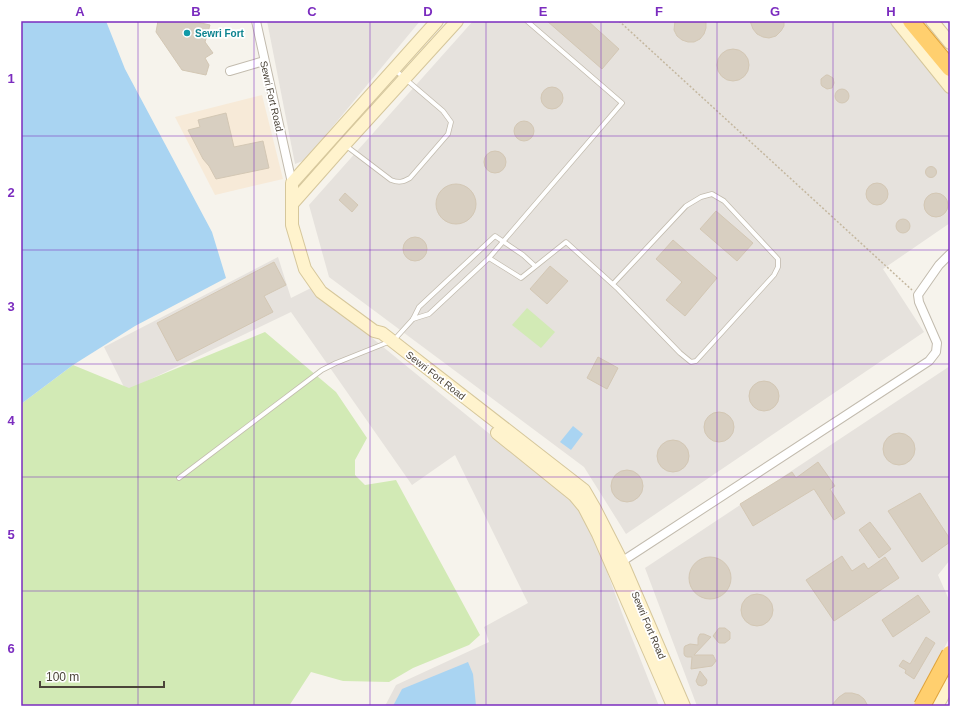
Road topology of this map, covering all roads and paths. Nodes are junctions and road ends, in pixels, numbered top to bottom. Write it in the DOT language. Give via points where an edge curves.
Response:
graph roads {
  1 [pos="256,21"];
  2 [pos="437,21"];
  3 [pos="457,21"];
  4 [pos="528,21"];
  5 [pos="619,21"];
  6 [pos="897,21"];
  7 [pos="911,21"];
  8 [pos="923,21"];
  9 [pos="932,21"];
  10 [pos="950,43"];
  11 [pos="950,54"];
  12 [pos="264,61"];
  13 [pos="950,68"];
  14 [pos="394,69"];
  15 [pos="230,71"];
  16 [pos="404,78"];
  17 [pos="950,87"];
  18 [pos="334,135"];
  19 [pos="344,144"];
  20 [pos="292,183"];
  21 [pos="292,204"];
  22 [pos="503,242"];
  23 [pos="950,254"];
  24 [pos="489,258"];
  25 [pos="535,266"];
  26 [pos="613,284"];
  27 [pos="918,295"];
  28 [pos="413,319"];
  29 [pos="389,342"];
  30 [pos="179,478"];
  31 [pos="617,564"];
  32 [pos="648,635"];
  33 [pos="950,646"];
  34 [pos="950,654"];
  35 [pos="950,675"];
  36 [pos="950,683"];
  37 [pos="929,704"];
  38 [pos="673,706"];
  39 [pos="684,706"];
  1 -- 12 [label="street, Sewri Fort Road"];
  2 -- 14 [label="street"];
  3 -- 16 [label="street"];
  4 -- 22 [label="lane" via="622,103"];
  5 -- 27 [label="path"];
  6 -- 17 [label="street"];
  7 -- 13 [label="highway"];
  8 -- 11 [label="highway"];
  9 -- 10 [label="street"];
  12 -- 15 [label="street"];
  12 -- 20 [label="street, Sewri Fort Road"];
  14 -- 16 [label="lane"];
  14 -- 18 [label="street"];
  16 -- 19 [label="street"];
  16 -- 19 [label="lane" via="443,111 451,122 448,134 410,178 398,182 391,180"];
  18 -- 19 [label="lane"];
  18 -- 20 [label="street"];
  19 -- 21 [label="street"];
  20 -- 21 [label="street, Sewri Fort Road"];
  21 -- 29 [label="street, Sewri Fort Road" via="292,225 305,269 321,292 374,331 381,332"];
  22 -- 24 [label="lane"];
  22 -- 25 [label="lane"];
  22 -- 28 [label="lane" via="495,236 419,307"];
  23 -- 27 [label="street"];
  24 -- 25 [label="lane" via="521,278"];
  24 -- 28 [label="lane" via="428,314"];
  25 -- 26 [label="lane" via="566,242"];
  26 -- 26 [label="lane" via="686,206 712,194 724,201 778,258 778,267 774,275 696,361 691,362"];
  27 -- 31 [label="street" via="937,343 936,352 929,361"];
  28 -- 29 [label="lane"];
  29 -- 30 [label="lane" via="322,370"];
  29 -- 31 [label="street, Sewri Fort Road" via="540,462 584,490 595,509"];
  31 -- 32 [label="street, Sewri Fort Road"];
  32 -- 38 [label="street"];
  32 -- 39 [label="street, Sewri Fort Road"];
  33 -- 37 [label="street"];
  34 -- 37 [label="highway, bridge"];
  35 -- 37 [label="highway"];
  36 -- 37 [label="street"];
}
